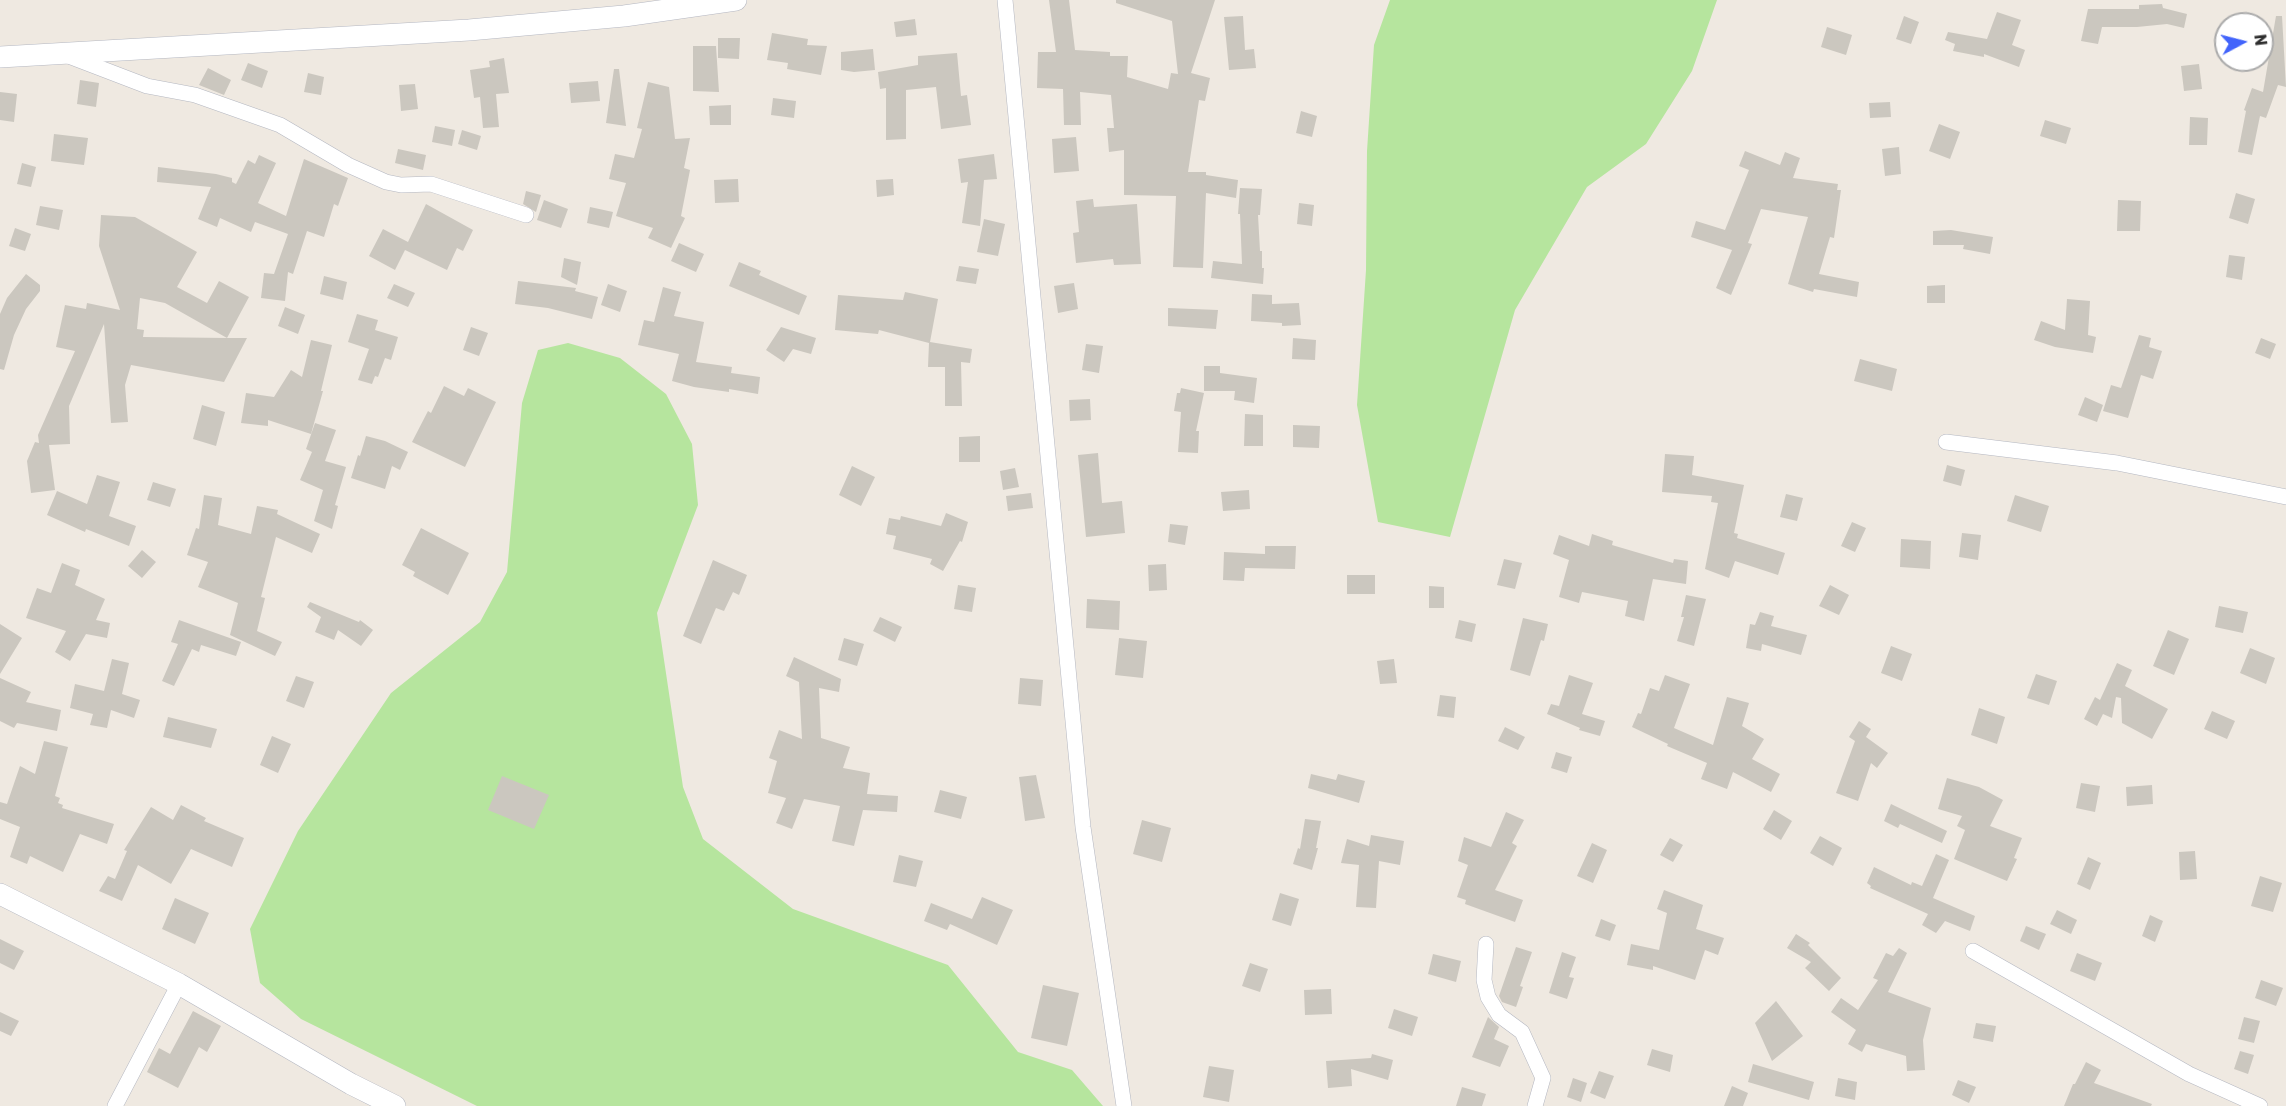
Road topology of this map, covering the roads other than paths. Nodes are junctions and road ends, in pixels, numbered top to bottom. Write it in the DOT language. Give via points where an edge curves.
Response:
graph roads {
  1 [pos="736,0"];
  2 [pos="1005,0"];
  3 [pos="61,53"];
  4 [pos="0,57"];
  5 [pos="526,215"];
  6 [pos="1946,442"];
  7 [pos="2286,497"];
  8 [pos="0,894"];
  9 [pos="1486,944"];
  10 [pos="1973,951"];
  11 [pos="179,984"];
  12 [pos="115,1106"];
  13 [pos="395,1106"];
  14 [pos="1124,1106"];
  15 [pos="1534,1106"];
  16 [pos="2260,1106"];
  1 -- 3 [label="street" via="624,16 469,30"];
  2 -- 14 [label="street" via="1083,827"];
  3 -- 4 [label="street"];
  3 -- 5 [label="street" via="147,86 195,95 280,125 348,165 386,182 431,184"];
  6 -- 7 [label="street" via="2117,463"];
  8 -- 11 [label="street"];
  9 -- 15 [label="street" via="1484,980 1488,997 1498,1015 1522,1032 1543,1078"];
  10 -- 16 [label="street" via="2189,1074"];
  11 -- 12 [label="street"];
  11 -- 13 [label="street"];
}
